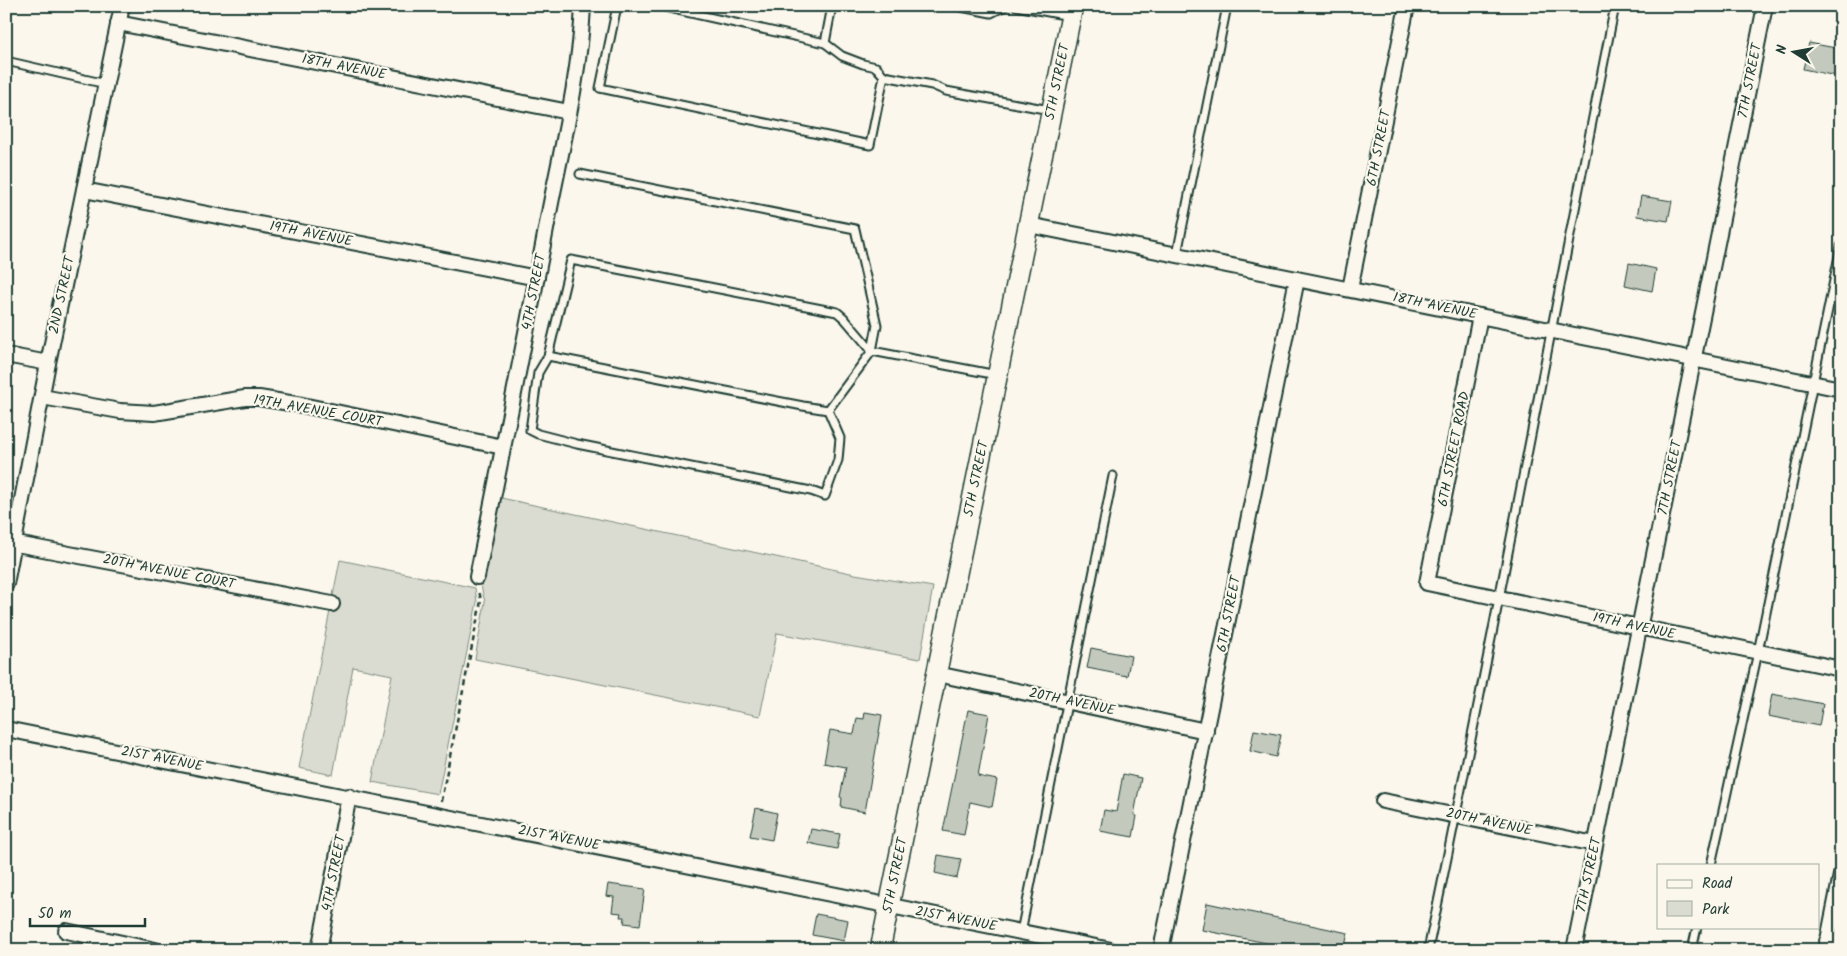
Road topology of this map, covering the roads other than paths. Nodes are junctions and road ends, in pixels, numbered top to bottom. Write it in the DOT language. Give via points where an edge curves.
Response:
graph roads {
  1 [pos="122,6"];
  2 [pos="583,6"];
  3 [pos="617,6"];
  4 [pos="659,6"];
  5 [pos="832,6"];
  6 [pos="956,6"];
  7 [pos="1005,6"];
  8 [pos="1016,6"];
  9 [pos="1227,6"];
  10 [pos="1407,6"];
  11 [pos="1615,6"];
  12 [pos="1765,6"];
  13 [pos="1072,11"];
  14 [pos="118,23"];
  15 [pos="825,43"];
  16 [pos="6,62"];
  17 [pos="884,76"];
  18 [pos="106,84"];
  19 [pos="1053,111"];
  20 [pos="569,112"];
  21 [pos="580,174"];
  22 [pos="84,190"];
  23 [pos="1029,225"];
  24 [pos="1841,246"];
  25 [pos="1177,254"];
  26 [pos="537,278"];
  27 [pos="1298,279"];
  28 [pos="1350,289"];
  29 [pos="1480,316"];
  30 [pos="1550,330"];
  31 [pos="872,351"];
  32 [pos="6,355"];
  33 [pos="548,356"];
  34 [pos="1694,359"];
  35 [pos="48,363"];
  36 [pos="998,375"];
  37 [pos="1814,383"];
  38 [pos="1841,389"];
  39 [pos="42,397"];
  40 [pos="828,410"];
  41 [pos="503,447"];
  42 [pos="1113,476"];
  43 [pos="10,542"];
  44 [pos="477,577"];
  45 [pos="1427,583"];
  46 [pos="6,584"];
  47 [pos="1499,598"];
  48 [pos="332,604"];
  49 [pos="1640,627"];
  50 [pos="1758,652"];
  51 [pos="1841,669"];
  52 [pos="937,674"];
  53 [pos="1068,701"];
  54 [pos="6,729"];
  55 [pos="1206,731"];
  56 [pos="349,796"];
  57 [pos="1382,801"];
  58 [pos="1456,816"];
  59 [pos="1595,844"];
  60 [pos="1711,864"];
  61 [pos="1841,875"];
  62 [pos="889,905"];
  63 [pos="1697,928"];
  64 [pos="66,931"];
  65 [pos="1021,932"];
  66 [pos="1831,945"];
  67 [pos="155,950"];
  68 [pos="319,950"];
  69 [pos="880,950"];
  70 [pos="1111,950"];
  71 [pos="1161,950"];
  72 [pos="1428,950"];
  73 [pos="1574,950"];
  74 [pos="1692,950"];
  1 -- 14 [label="street, 2ND STREET"];
  2 -- 20 [label="street, 4TH STREET" via="582,40"];
  3 -- 17 [label="lane" via="600,88 870,145"];
  4 -- 15 [label="lane"];
  5 -- 15 [label="lane"];
  6 -- 7 [label="lane" via="990,13"];
  8 -- 13 [label="lane"];
  9 -- 25 [label="lane"];
  10 -- 28 [label="street, 6TH STREET"];
  11 -- 30 [label="lane"];
  12 -- 34 [label="street, 7TH STREET"];
  13 -- 19 [label="main road, 5TH STREET"];
  14 -- 18 [label="street, 2ND STREET"];
  14 -- 20 [label="street, 18TH AVENUE"];
  15 -- 17 [label="lane" via="842,56 876,67"];
  16 -- 18 [label="lane"];
  17 -- 19 [label="lane"];
  18 -- 22 [label="street, 2ND STREET"];
  19 -- 23 [label="main road, 5TH STREET"];
  20 -- 26 [label="street, 4TH STREET"];
  21 -- 31 [label="lane" via="855,229 877,325"];
  22 -- 26 [label="street, 19TH AVENUE"];
  22 -- 35 [label="street, 2ND STREET"];
  23 -- 25 [label="street, 18TH AVENUE"];
  23 -- 36 [label="main road, 5TH STREET"];
  24 -- 37 [label="lane"];
  25 -- 27 [label="street, 18TH AVENUE"];
  26 -- 41 [label="street, 4TH STREET"];
  27 -- 28 [label="street, 18TH AVENUE"];
  27 -- 55 [label="street, 6TH STREET"];
  28 -- 29 [label="street, 18TH AVENUE"];
  29 -- 30 [label="street, 18TH AVENUE"];
  29 -- 45 [label="street, 6TH STREET ROAD"];
  30 -- 34 [label="street, 18TH AVENUE"];
  30 -- 47 [label="lane"];
  31 -- 33 [label="lane" via="836,312 570,260"];
  31 -- 36 [label="lane"];
  31 -- 40 [label="lane"];
  32 -- 35 [label="street"];
  33 -- 40 [label="lane"];
  33 -- 40 [label="lane" via="538,373 530,430 577,444 825,496 838,460 840,438"];
  34 -- 37 [label="street, 18TH AVENUE"];
  34 -- 49 [label="street, 7TH STREET"];
  35 -- 39 [label="street, 2ND STREET"];
  36 -- 52 [label="main road, 5TH STREET"];
  37 -- 38 [label="street, 18TH AVENUE"];
  37 -- 50 [label="lane"];
  39 -- 41 [label="street, 19TH AVENUE COURT" via="154,414 259,398"];
  39 -- 43 [label="street, 2ND STREET"];
  41 -- 44 [label="street, 4TH STREET"];
  42 -- 53 [label="lane"];
  43 -- 46 [label="street, 2ND STREET"];
  43 -- 48 [label="street, 20TH AVENUE COURT"];
  45 -- 47 [label="street, 19TH AVENUE"];
  47 -- 49 [label="street, 19TH AVENUE"];
  47 -- 58 [label="lane"];
  49 -- 50 [label="street, 19TH AVENUE"];
  49 -- 59 [label="street, 7TH STREET"];
  50 -- 51 [label="street, 19TH AVENUE"];
  50 -- 60 [label="lane"];
  52 -- 53 [label="street, 20TH AVENUE"];
  52 -- 62 [label="main road, 5TH STREET"];
  53 -- 55 [label="street, 20TH AVENUE"];
  53 -- 65 [label="lane"];
  54 -- 56 [label="street, 21ST AVENUE"];
  55 -- 71 [label="street, 6TH STREET"];
  56 -- 62 [label="street, 21ST AVENUE"];
  56 -- 68 [label="street, 4TH STREET"];
  57 -- 58 [label="street, 20TH AVENUE"];
  58 -- 59 [label="street, 20TH AVENUE"];
  58 -- 72 [label="lane"];
  59 -- 73 [label="street, 7TH STREET"];
  61 -- 66 [label="street"];
  62 -- 65 [label="street, 21ST AVENUE"];
  62 -- 69 [label="main road, 5TH STREET"];
  63 -- 74 [label="lane"];
  64 -- 67 [label="street"];
  65 -- 70 [label="street, 21ST AVENUE"];
}
